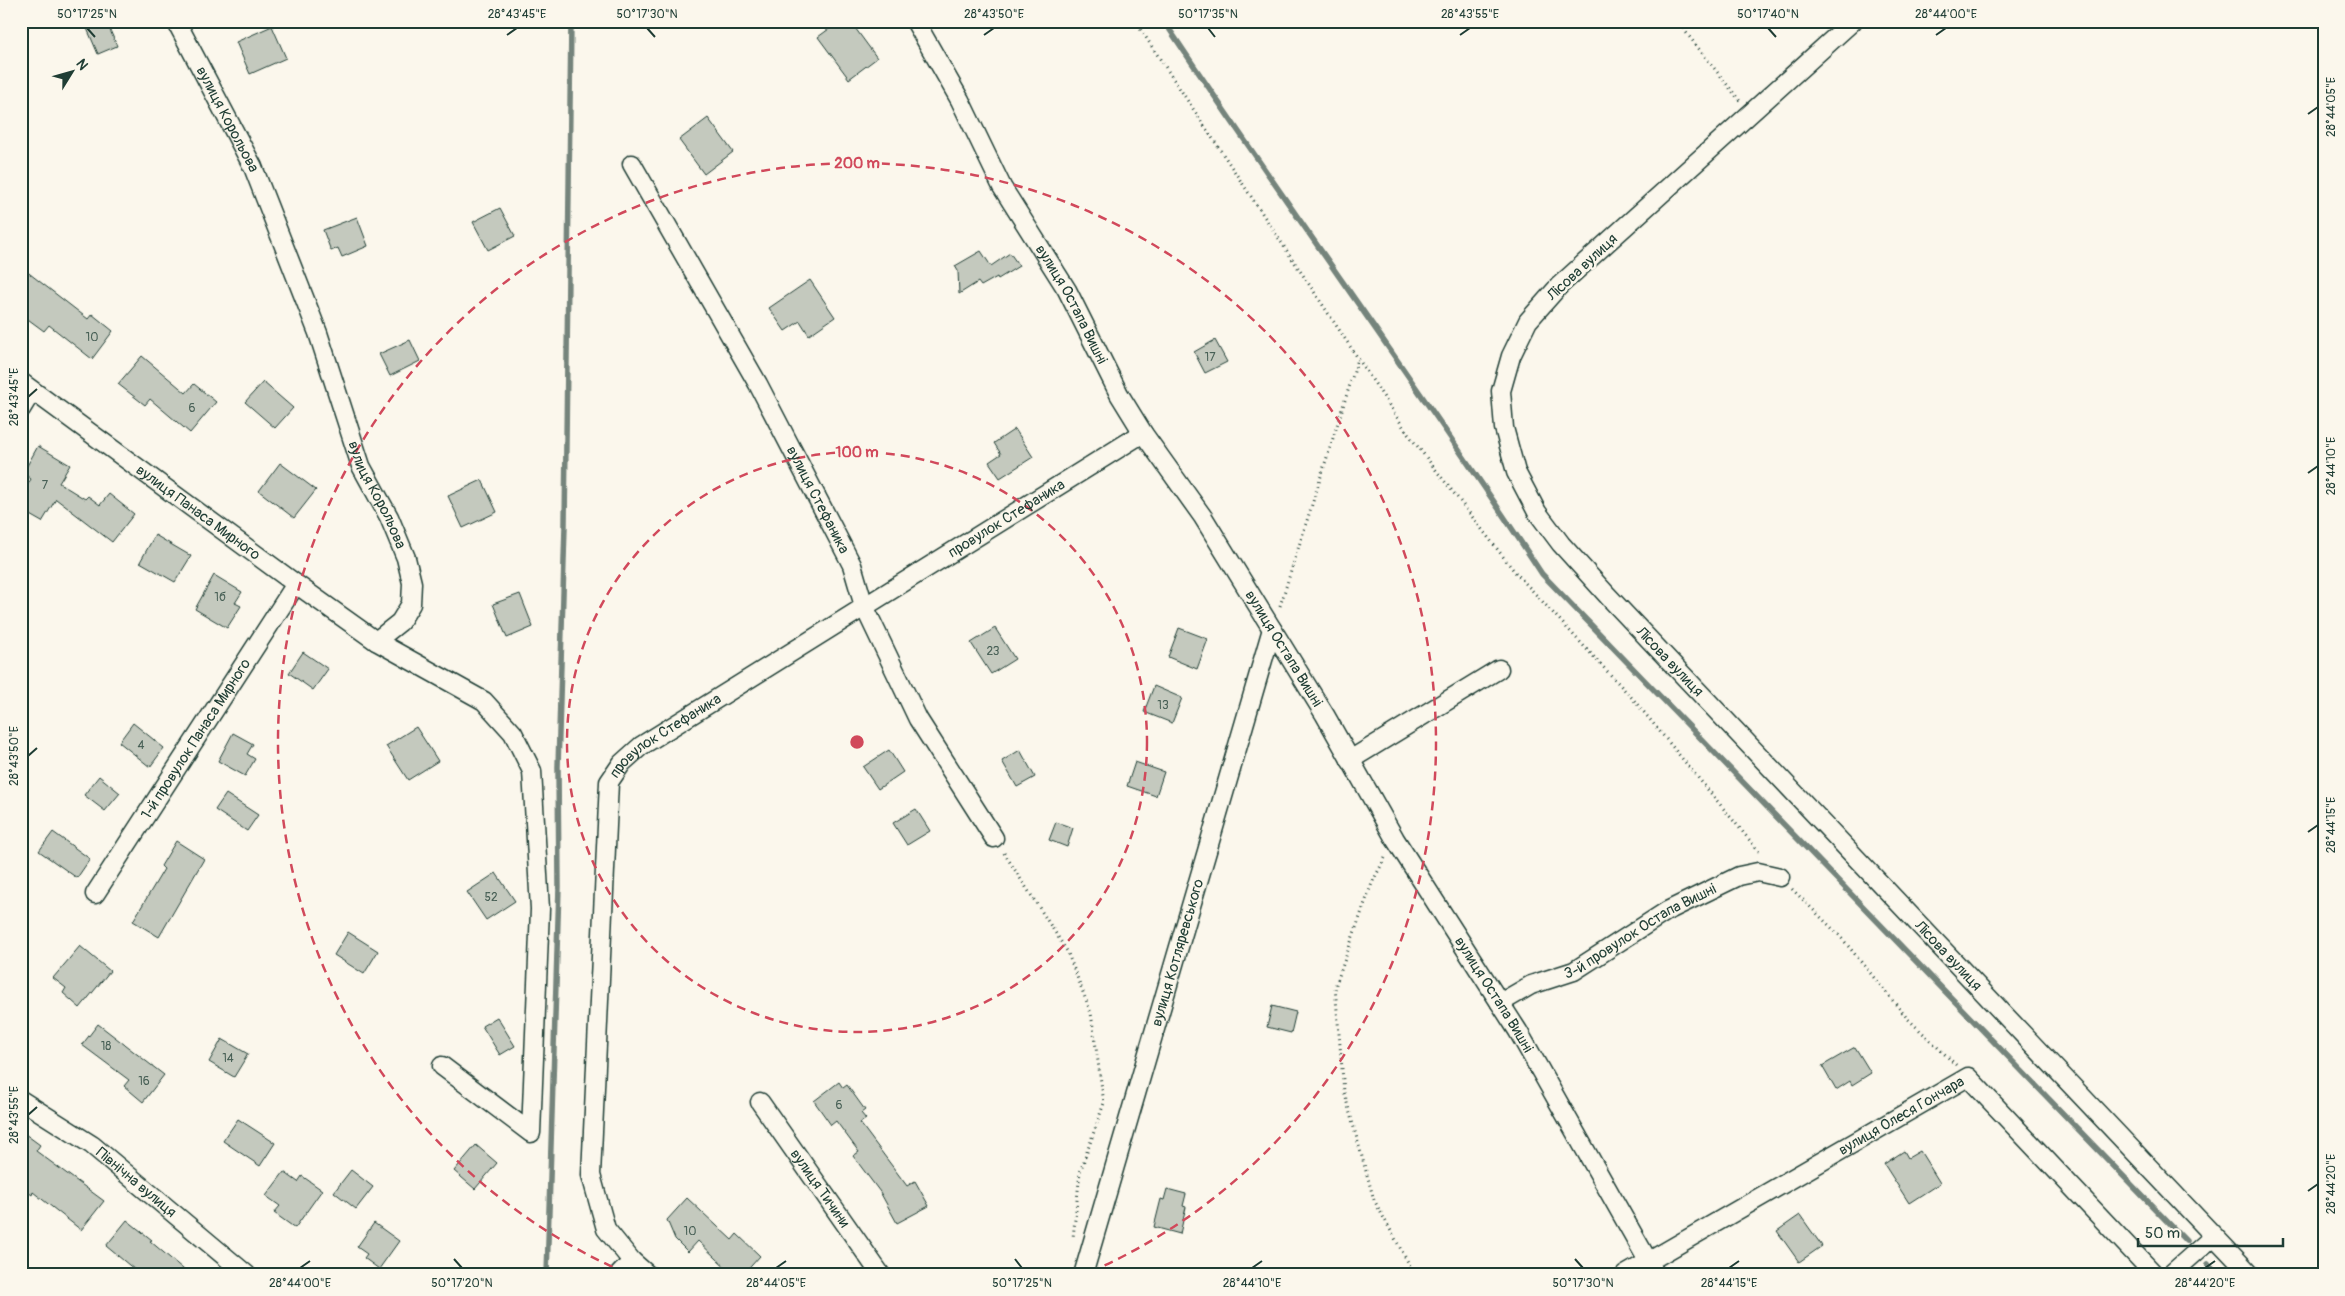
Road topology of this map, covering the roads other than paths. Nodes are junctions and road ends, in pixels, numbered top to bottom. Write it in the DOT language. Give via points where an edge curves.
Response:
graph roads {
  1 [pos="176,21"];
  2 [pos="915,21"];
  3 [pos="1853,21"];
  4 [pos="632,164"];
  5 [pos="27,387"];
  6 [pos="21,409"];
  7 [pos="1143,434"];
  8 [pos="296,584"];
  9 [pos="864,606"];
  10 [pos="1272,629"];
  11 [pos="376,641"];
  12 [pos="1499,669"];
  13 [pos="1350,760"];
  14 [pos="994,838"];
  15 [pos="1780,877"];
  16 [pos="94,894"];
  17 [pos="1500,1003"];
  18 [pos="442,1066"];
  19 [pos="21,1100"];
  20 [pos="760,1102"];
  21 [pos="2214,1236"];
  22 [pos="632,1261"];
  23 [pos="1652,1268"];
  24 [pos="247,1275"];
  25 [pos="618,1275"];
  26 [pos="648,1275"];
  27 [pos="880,1275"];
  28 [pos="1083,1275"];
  29 [pos="1625,1275"];
  30 [pos="2155,1275"];
  31 [pos="2170,1275"];
  32 [pos="2252,1275"];
  1 -- 11 [label="street, вулиця Корольова" via="253,168 318,333 361,466 389,517 406,558 412,583 411,604 400,622"];
  2 -- 7 [label="street, вулиця Остапа Вишні" via="960,100 1002,187 1067,290 1119,394"];
  3 -- 21 [label="street, Лісова вулиця" via="1559,286 1528,321 1511,356 1502,391 1504,428 1516,472 1537,512 1608,596"];
  4 -- 9 [label="street, вулиця Стефаника" via="758,384 852,565"];
  5 -- 6 [label="street"];
  5 -- 8 [label="street, вулиця Панаса Мирного"];
  7 -- 9 [label="street, провулок Стефаника"];
  7 -- 10 [label="street, вулиця Остапа Вишні" via="1203,517"];
  8 -- 11 [label="street, вулиця Панаса Мирного"];
  8 -- 16 [label="street, 1-й провулок Панаса Мирного"];
  9 -- 14 [label="street, вулиця Стефаника" via="918,719"];
  9 -- 22 [label="street, провулок Стефаника" via="641,746 622,763 609,782 591,1175 606,1229"];
  10 -- 13 [label="street, вулиця Остапа Вишні"];
  10 -- 28 [label="street, вулиця Котляревського"];
  11 -- 18 [label="street" via="484,701 513,733 532,772 540,909 531,1133"];
  12 -- 13 [label="street"];
  13 -- 17 [label="street, вулиця Остапа Вишні" via="1395,839"];
  15 -- 17 [label="street, 3-й провулок Остапа Вишні" via="1758,872 1739,876 1667,911 1574,971 1531,985"];
  17 -- 23 [label="street, вулиця Остапа Вишні"];
  19 -- 24 [label="street, Північна вулиця" via="92,1145"];
  20 -- 27 [label="street, вулиця Тичини"];
  21 -- 31 [label="street"];
  21 -- 32 [label="street, Лісова вулиця"];
  22 -- 25 [label="street"];
  22 -- 26 [label="street, провулок Стефаника"];
  23 -- 29 [label="street, вулиця Олеся Гончара"];
  23 -- 30 [label="street, вулиця Олеся Гончара" via="1968,1077"];
}
